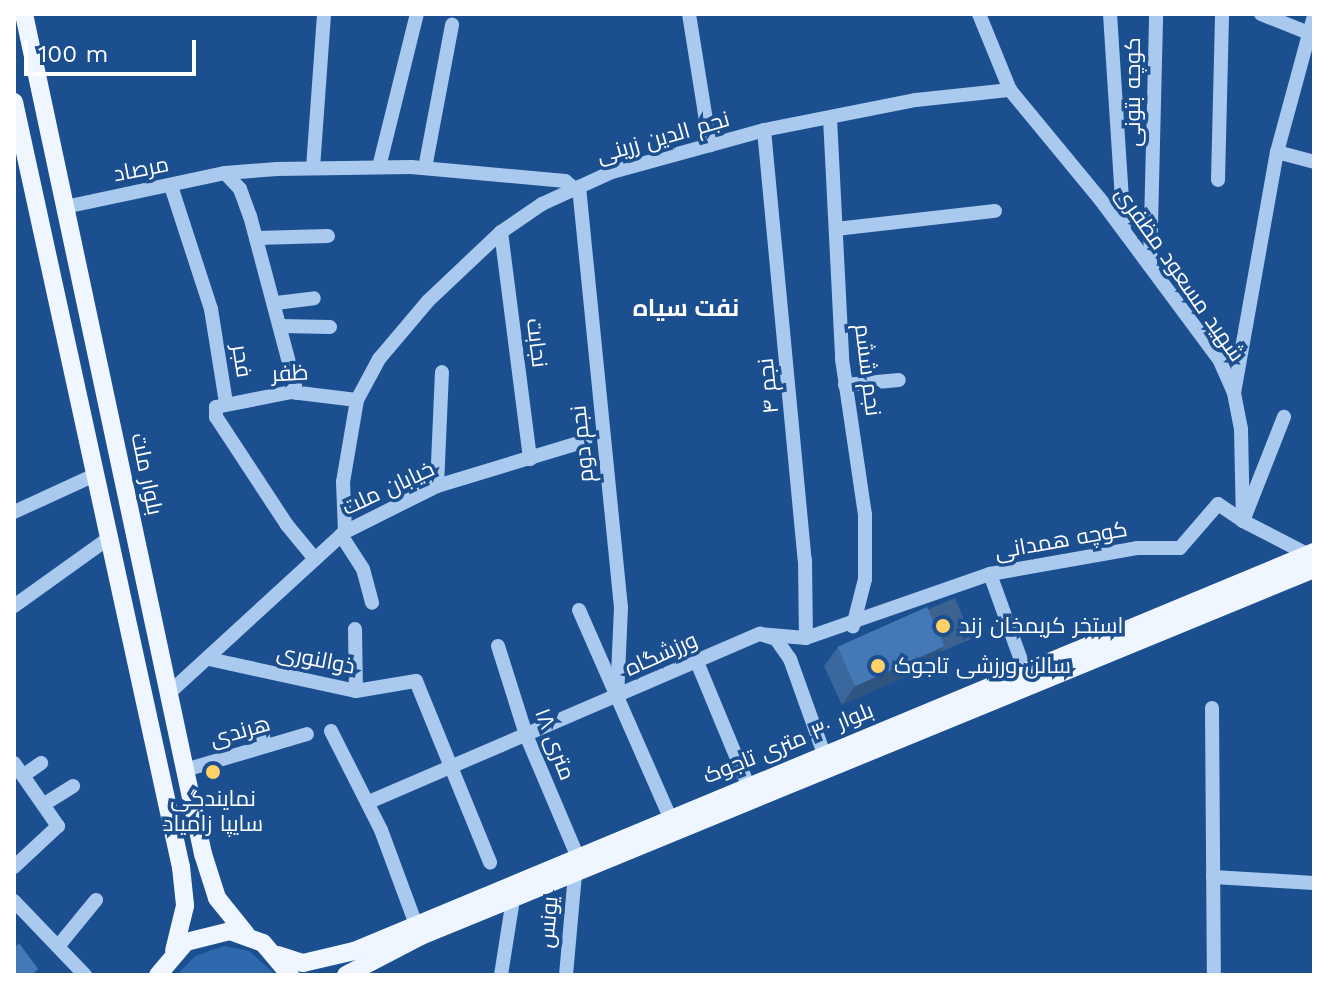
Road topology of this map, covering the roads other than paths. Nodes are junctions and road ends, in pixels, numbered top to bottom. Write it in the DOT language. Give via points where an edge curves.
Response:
graph roads {
  1 [pos="24,14"];
  2 [pos="324,14"];
  3 [pos="417,14"];
  4 [pos="689,14"];
  5 [pos="979,14"];
  6 [pos="1110,14"];
  7 [pos="1156,14"];
  8 [pos="1222,14"];
  9 [pos="1261,14"];
  10 [pos="1314,16"];
  11 [pos="452,25"];
  12 [pos="1309,33"];
  13 [pos="1010,90"];
  14 [pos="14,102"];
  15 [pos="830,118"];
  16 [pos="764,130"];
  17 [pos="18,139"];
  18 [pos="710,145"];
  19 [pos="1277,152"];
  20 [pos="1314,162"];
  21 [pos="379,167"];
  22 [pos="313,168"];
  23 [pos="425,168"];
  24 [pos="225,173"];
  25 [pos="1218,180"];
  26 [pos="171,186"];
  27 [pos="577,188"];
  28 [pos="65,207"];
  29 [pos="995,211"];
  30 [pos="836,229"];
  31 [pos="1124,231"];
  32 [pos="501,232"];
  33 [pos="328,236"];
  34 [pos="256,238"];
  35 [pos="1150,266"];
  36 [pos="314,298"];
  37 [pos="276,303"];
  38 [pos="281,326"];
  39 [pos="330,327"];
  40 [pos="442,372"];
  41 [pos="899,380"];
  42 [pos="845,385"];
  43 [pos="297,393"];
  44 [pos="1234,393"];
  45 [pos="357,400"];
  46 [pos="226,403"];
  47 [pos="1284,417"];
  48 [pos="585,441"];
  49 [pos="530,459"];
  50 [pos="95,475"];
  51 [pos="437,486"];
  52 [pos="14,512"];
  53 [pos="1243,521"];
  54 [pos="343,533"];
  55 [pos="109,538"];
  56 [pos="315,559"];
  57 [pos="1312,559"];
  58 [pos="990,574"];
  59 [pos="16,602"];
  60 [pos="372,603"];
  61 [pos="579,610"];
  62 [pos="853,626"];
  63 [pos="355,629"];
  64 [pos="760,634"];
  65 [pos="806,638"];
  66 [pos="498,646"];
  67 [pos="209,659"];
  68 [pos="697,662"];
  69 [pos="1025,671"];
  70 [pos="356,691"];
  71 [pos="169,693"];
  72 [pos="617,697"];
  73 [pos="1212,708"];
  74 [pos="261,728"];
  75 [pos="331,731"];
  76 [pos="307,734"];
  77 [pos="526,735"];
  78 [pos="265,746"];
  79 [pos="824,754"];
  80 [pos="14,763"];
  81 [pos="41,763"];
  82 [pos="185,770"];
  83 [pos="450,771"];
  84 [pos="24,775"];
  85 [pos="748,785"];
  86 [pos="73,786"];
  87 [pos="369,802"];
  88 [pos="46,803"];
  89 [pos="670,817"];
  90 [pos="490,862"];
  91 [pos="576,865"];
  92 [pos="14,867"];
  93 [pos="1213,877"];
  94 [pos="1314,883"];
  95 [pos="513,899"];
  96 [pos="96,900"];
  97 [pos="16,908"];
  98 [pos="415,922"];
  99 [pos="246,934"];
  100 [pos="60,944"];
  101 [pos="174,951"];
  102 [pos="278,955"];
  103 [pos="85,975"];
  104 [pos="158,975"];
  105 [pos="290,975"];
  106 [pos="346,975"];
  107 [pos="501,975"];
  108 [pos="566,975"];
  109 [pos="1214,975"];
  1 -- 28 [label="main road, بلوار ملت"];
  2 -- 22 [label="street"];
  3 -- 21 [label="street"];
  4 -- 18 [label="street"];
  5 -- 13 [label="street, شهید مسعود مظفری"];
  6 -- 31 [label="street"];
  7 -- 35 [label="street, کوچه بتونی"];
  8 -- 25 [label="street"];
  9 -- 12 [label="street"];
  10 -- 12 [label="street"];
  11 -- 23 [label="street"];
  12 -- 19 [label="street"];
  13 -- 15 [label="street, نجم الدین زرینی" via="916,100"];
  13 -- 31 [label="street, شهید مسعود مظفری"];
  14 -- 17 [label="main road"];
  15 -- 16 [label="street, نجم الدین زرینی"];
  15 -- 30 [label="street, نجم ششم"];
  16 -- 18 [label="street, نجم الدین زرینی"];
  16 -- 65 [label="street, نجم ۴" via="805,560"];
  17 -- 50 [label="main road"];
  18 -- 27 [label="street, نجم الدین زرینی" via="612,172"];
  19 -- 20 [label="street"];
  19 -- 44 [label="street"];
  21 -- 22 [label="street, مرصاد"];
  21 -- 23 [label="street, مرصاد"];
  22 -- 24 [label="street, مرصاد"];
  23 -- 27 [label="street, مرصاد" via="565,181"];
  24 -- 26 [label="street, مرصاد"];
  24 -- 34 [label="street" via="240,189"];
  26 -- 28 [label="street, مرصاد"];
  26 -- 46 [label="street, فجر" via="208,296"];
  27 -- 32 [label="street, نجم الدین زرینی"];
  27 -- 72 [label="street, نجم دوم" via="621,607"];
  28 -- 71 [label="main road, بلوار ملت"];
  29 -- 30 [label="street"];
  30 -- 42 [label="street, نجم ششم"];
  31 -- 35 [label="street, شهید مسعود مظفری"];
  32 -- 45 [label="street, نجم الدین زرینی" via="401,330"];
  32 -- 49 [label="street, نجابت"];
  33 -- 34 [label="street"];
  34 -- 37 [label="street"];
  35 -- 44 [label="street, شهید مسعود مظفری" via="1219,359"];
  36 -- 37 [label="street"];
  37 -- 38 [label="street"];
  38 -- 39 [label="street"];
  38 -- 43 [label="street"];
  40 -- 51 [label="street"];
  41 -- 42 [label="street"];
  42 -- 62 [label="street, نجم ششم" via="865,515 865,579"];
  43 -- 45 [label="street, ظفر"];
  43 -- 46 [label="street, ظفر"];
  44 -- 53 [label="street, شهید مسعود مظفری" via="1241,429"];
  45 -- 54 [label="street, نجم الدین زرینی" via="343,482"];
  46 -- 56 [label="street, فجر" via="216,407 216,417"];
  47 -- 53 [label="street"];
  48 -- 49 [label="street, خیابان ملت"];
  49 -- 51 [label="street, خیابان ملت"];
  50 -- 52 [label="street"];
  50 -- 55 [label="main road"];
  51 -- 54 [label="street, خیابان ملت"];
  53 -- 57 [label="street"];
  53 -- 58 [label="street, کوچه همدانی" via="1218,504 1180,548 1137,548"];
  54 -- 56 [label="street, خیابان ملت"];
  54 -- 60 [label="street" via="363,569"];
  55 -- 59 [label="street"];
  55 -- 101 [label="main road" via="183,877 185,906"];
  56 -- 67 [label="street, خیابان ملت"];
  57 -- 69 [label="main road, بلوار ۳۰ متری تاجوک"];
  57 -- 91 [label="main road, بلوار ۳۰ متری تاجوک"];
  58 -- 62 [label="street, کوچه همدانی"];
  58 -- 69 [label="street"];
  61 -- 72 [label="street"];
  62 -- 65 [label="street, کوچه همدانی"];
  63 -- 70 [label="street"];
  64 -- 65 [label="street, کوچه همدانی"];
  64 -- 68 [label="street, ورزشگاه"];
  64 -- 79 [label="street" via="776,639 790,659"];
  66 -- 77 [label="street, ۱۸ متری"];
  67 -- 70 [label="street, ذوالنوری"];
  67 -- 71 [label="street, خیابان ملت"];
  68 -- 72 [label="street, ورزشگاه"];
  68 -- 85 [label="street"];
  69 -- 79 [label="main road, بلوار ۳۰ متری تاجوک"];
  70 -- 83 [label="street, ذوالنوری" via="416,681"];
  71 -- 82 [label="main road, بلوار ملت"];
  72 -- 77 [label="street, ورزشگاه"];
  72 -- 89 [label="street"];
  73 -- 93 [label="street"];
  74 -- 78 [label="street"];
  75 -- 87 [label="street"];
  76 -- 78 [label="street, هرندی"];
  77 -- 83 [label="street, ورزشگاه"];
  77 -- 91 [label="street, ۱۸ متری"];
  78 -- 82 [label="street, هرندی"];
  79 -- 85 [label="main road, بلوار ۳۰ متری تاجوک"];
  80 -- 84 [label="street"];
  81 -- 84 [label="street"];
  82 -- 99 [label="main road, بلوار ملت" via="217,898"];
  83 -- 87 [label="street, ورزشگاه"];
  83 -- 90 [label="street"];
  84 -- 88 [label="street"];
  85 -- 89 [label="main road, بلوار ۳۰ متری تاجوک"];
  86 -- 88 [label="street"];
  87 -- 98 [label="street"];
  88 -- 92 [label="street" via="58,826"];
  89 -- 91 [label="main road, بلوار ۳۰ متری تاجوک"];
  91 -- 95 [label="main road, بلوار ۳۰ متری تاجوک"];
  91 -- 98 [label="main road, بلوار ۳۰ متری تاجوک"];
  91 -- 108 [label="street, یونس"];
  93 -- 94 [label="street"];
  93 -- 109 [label="street"];
  95 -- 106 [label="main road, بلوار ۳۰ متری تاجوک" via="421,936"];
  95 -- 107 [label="street"];
  96 -- 100 [label="street"];
  97 -- 100 [label="street"];
  98 -- 102 [label="main road, بلوار ۳۰ متری تاجوک" via="327,960 303,963"];
  99 -- 101 [label="main road" via="214,932"];
  99 -- 102 [label="main road, بلوار ملت"];
  100 -- 103 [label="street"];
  101 -- 104 [label="main road"];
  102 -- 105 [label="main road"];
}
